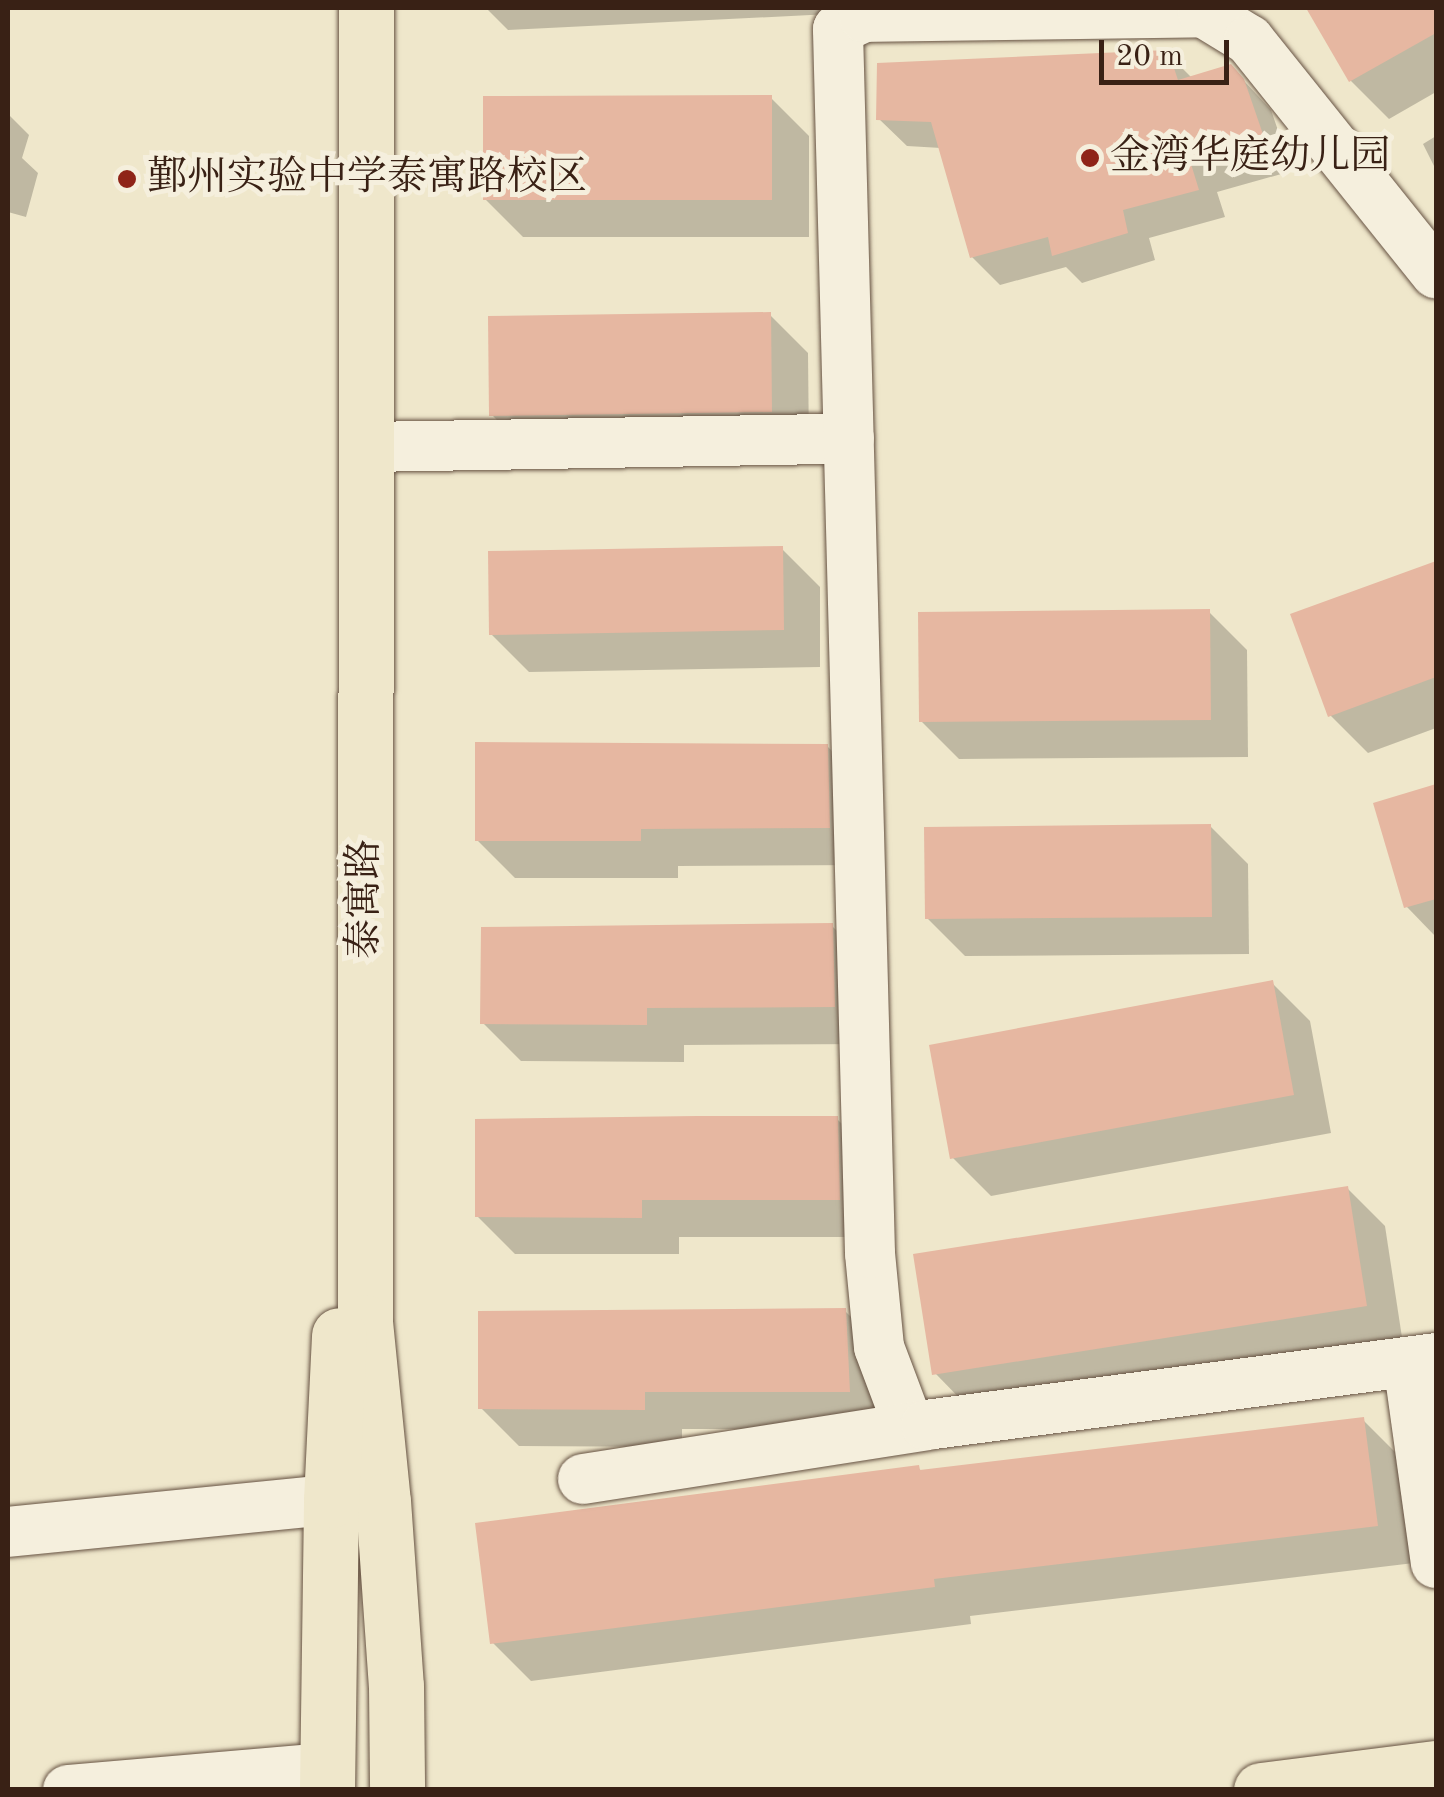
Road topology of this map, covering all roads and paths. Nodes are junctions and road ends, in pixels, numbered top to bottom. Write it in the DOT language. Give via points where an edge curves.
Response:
graph roads {
  1 [pos="332,8"];
  2 [pos="366,8"];
  3 [pos="1436,274"];
  4 [pos="849,439"];
  5 [pos="368,448"];
  6 [pos="1422,1360"];
  7 [pos="909,1428"];
  8 [pos="583,1479"];
  9 [pos="331,1500"];
  10 [pos="8,1532"];
  11 [pos="1436,1563"];
  12 [pos="1436,1768"];
  13 [pos="327,1779"];
  14 [pos="68,1790"];
  15 [pos="397,1790"];
  16 [pos="1261,1790"];
  1 -- 9 [label="main road, 泰寓路" via="339,145 339,1326"];
  2 -- 5 [label="main road, 泰寓路"];
  3 -- 4 [label="street" via="1248,40 1203,12 864,17 838,29"];
  4 -- 5 [label="street"];
  4 -- 7 [label="street" via="870,1253 879,1347"];
  5 -- 15 [label="main road, 泰寓路" via="365,1322 386,1538"];
  6 -- 7 [label="street"];
  6 -- 11 [label="street"];
  7 -- 8 [label="street"];
  9 -- 10 [label="street"];
  9 -- 13 [label="main road, 泰寓路"];
  12 -- 16 [label="main road"];
  13 -- 14 [label="street"];
}
